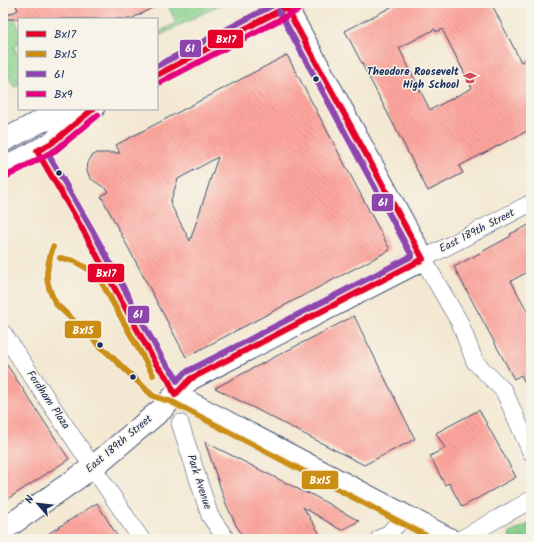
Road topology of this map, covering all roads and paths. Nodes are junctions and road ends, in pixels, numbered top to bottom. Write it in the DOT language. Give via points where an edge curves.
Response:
graph roads {
  1 [pos="290,5"];
  2 [pos="158,73"];
  3 [pos="82,110"];
  4 [pos="92,110"];
  5 [pos="3,141"];
  6 [pos="3,169"];
  7 [pos="531,203"];
  8 [pos="423,259"];
  9 [pos="3,333"];
  10 [pos="175,395"];
  11 [pos="180,422"];
  12 [pos="531,452"];
  13 [pos="93,467"];
  14 [pos="531,500"];
  15 [pos="405,516"];
  16 [pos="3,530"];
  17 [pos="141,539"];
  18 [pos="226,539"];
  19 [pos="379,539"];
  20 [pos="449,539"];
  21 [pos="461,539"];
  1 -- 2 [label="main road"];
  1 -- 8 [label="main road"];
  3 -- 5 [label="main road" via="40,122"];
  4 -- 6 [label="main road" via="52,143"];
  7 -- 8 [label="street, East 189th Street"];
  8 -- 10 [label="main road, East 189th Street" via="190,379"];
  8 -- 12 [label="street" via="460,323 475,362 504,391"];
  9 -- 13 [label="street, Fordham Plaza"];
  10 -- 13 [label="main road, East 189th Street"];
  10 -- 15 [label="main road"];
  11 -- 18 [label="street, Park Avenue" via="210,516"];
  13 -- 16 [label="main road, East 189th Street"];
  13 -- 17 [label="street"];
  14 -- 21 [label="street"];
  15 -- 19 [label="street" via="389,533"];
  15 -- 20 [label="main road"];
}
